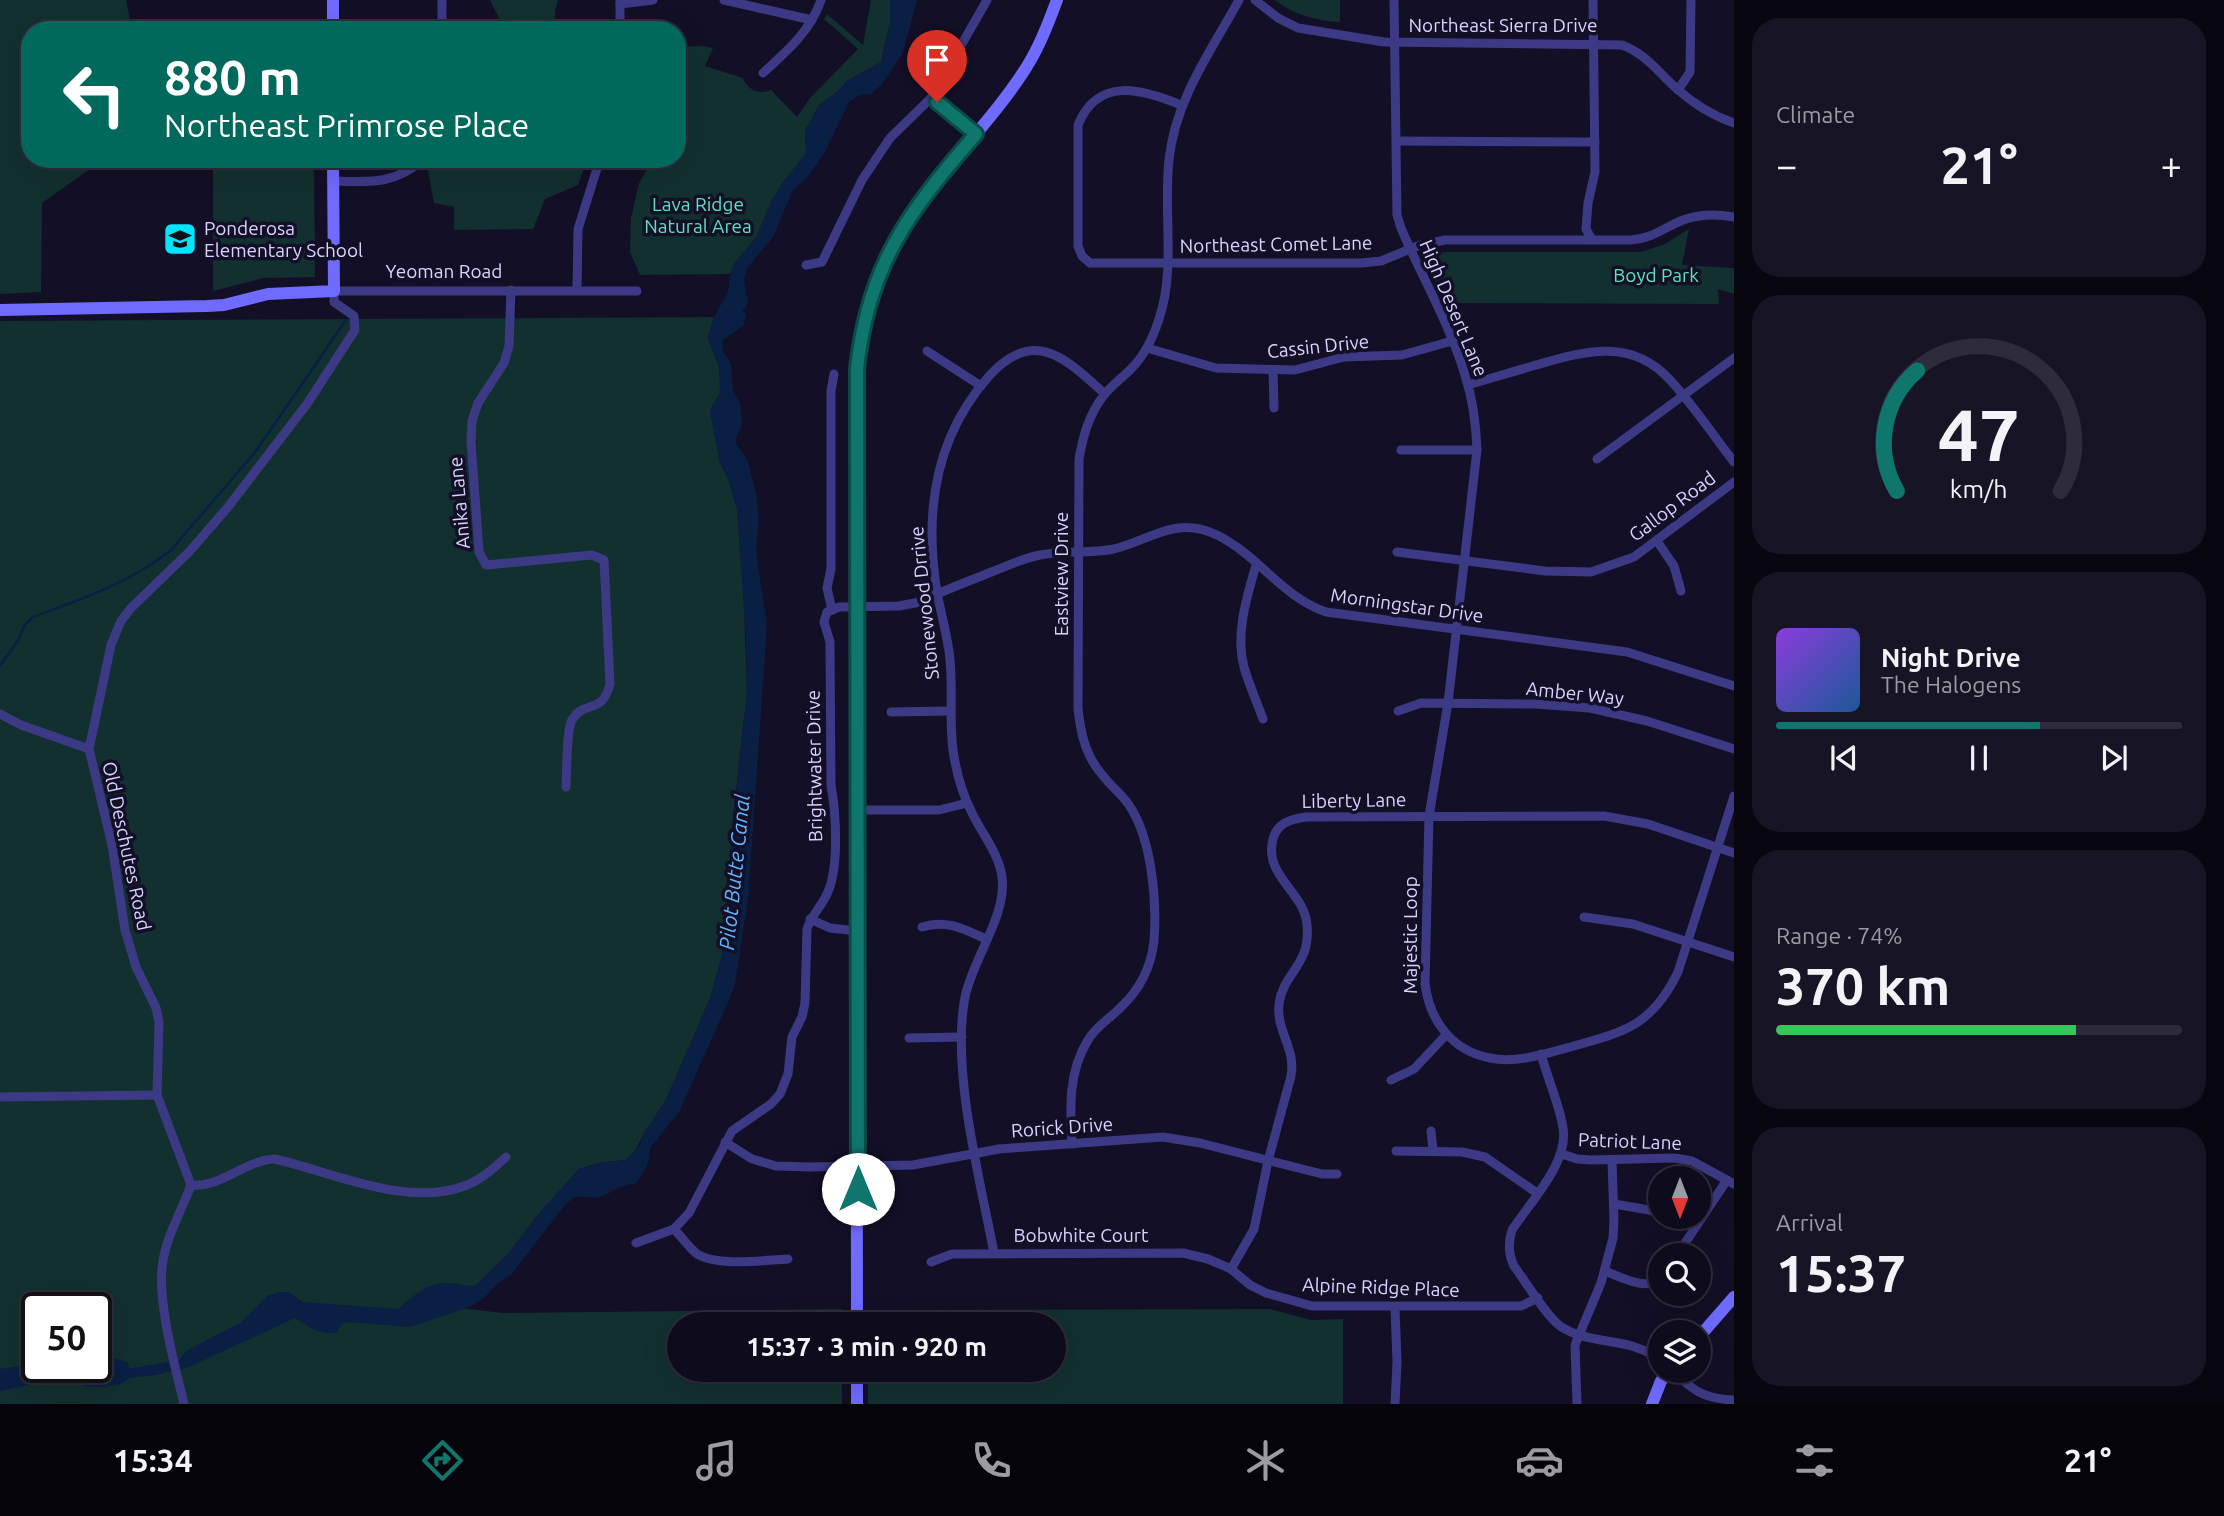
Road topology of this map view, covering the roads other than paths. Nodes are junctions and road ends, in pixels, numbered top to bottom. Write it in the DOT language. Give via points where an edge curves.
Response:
graph roads {
  1 [pos="333,0"];
  2 [pos="442,0"];
  3 [pos="653,0"];
  4 [pos="724,0"];
  5 [pos="821,0"];
  6 [pos="986,0"];
  7 [pos="1057,0"];
  8 [pos="1239,0"];
  9 [pos="1255,0"];
  10 [pos="1394,0"];
  11 [pos="1593,0"];
  12 [pos="1691,0"];
  13 [pos="620,2"];
  14 [pos="812,20"];
  15 [pos="333,21"];
  16 [pos="442,21"];
  17 [pos="620,21"];
  18 [pos="1394,43"];
  19 [pos="1592,43"];
  20 [pos="763,73"];
  21 [pos="1678,90"];
  22 [pos="932,98"];
  23 [pos="1181,105"];
  24 [pos="1734,123"];
  25 [pos="976,134"];
  26 [pos="1396,141"];
  27 [pos="1595,142"];
  28 [pos="333,168"];
  29 [pos="412,168"];
  30 [pos="597,168"];
  31 [pos="333,181"];
  32 [pos="1734,217"];
  33 [pos="1592,240"];
  34 [pos="1410,250"];
  35 [pos="1167,263"];
  36 [pos="806,265"];
  37 [pos="511,290"];
  38 [pos="577,290"];
  39 [pos="334,291"];
  40 [pos="637,291"];
  41 [pos="0,310"];
  42 [pos="1452,341"];
  43 [pos="1147,348"];
  44 [pos="927,351"];
  45 [pos="1734,358"];
  46 [pos="1273,370"];
  47 [pos="834,374"];
  48 [pos="1468,385"];
  49 [pos="981,386"];
  50 [pos="1105,394"];
  51 [pos="1683,396"];
  52 [pos="1274,408"];
  53 [pos="1401,450"];
  54 [pos="1477,450"];
  55 [pos="1597,459"];
  56 [pos="1734,462"];
  57 [pos="1734,482"];
  58 [pos="1657,541"];
  59 [pos="1079,551"];
  60 [pos="1397,552"];
  61 [pos="1466,560"];
  62 [pos="1256,565"];
  63 [pos="1681,591"];
  64 [pos="937,593"];
  65 [pos="857,608"];
  66 [pos="832,610"];
  67 [pos="1457,630"];
  68 [pos="1734,686"];
  69 [pos="1448,703"];
  70 [pos="951,711"];
  71 [pos="1398,711"];
  72 [pos="891,712"];
  73 [pos="0,714"];
  74 [pos="1263,719"];
  75 [pos="89,749"];
  76 [pos="1734,749"];
  77 [pos="566,787"];
  78 [pos="1734,796"];
  79 [pos="967,803"];
  80 [pos="857,810"];
  81 [pos="1429,816"];
  82 [pos="1717,847"];
  83 [pos="1734,853"];
  84 [pos="1584,917"];
  85 [pos="810,919"];
  86 [pos="922,927"];
  87 [pos="857,931"];
  88 [pos="986,939"];
  89 [pos="1688,942"];
  90 [pos="1734,957"];
  91 [pos="1447,1035"];
  92 [pos="962,1037"];
  93 [pos="909,1038"];
  94 [pos="1541,1054"];
  95 [pos="1391,1080"];
  96 [pos="157,1096"];
  97 [pos="0,1097"];
  98 [pos="1431,1131"];
  99 [pos="725,1142"];
  100 [pos="1072,1144"];
  101 [pos="1433,1150"];
  102 [pos="1396,1151"];
  103 [pos="975,1152"];
  104 [pos="1562,1154"];
  105 [pos="506,1157"];
  106 [pos="1268,1161"];
  107 [pos="1612,1161"];
  108 [pos="858,1166"];
  109 [pos="1337,1174"];
  110 [pos="1731,1182"];
  111 [pos="191,1185"];
  112 [pos="1537,1193"];
  113 [pos="1614,1204"];
  114 [pos="1712,1205"];
  115 [pos="1648,1210"];
  116 [pos="674,1228"];
  117 [pos="636,1243"];
  118 [pos="994,1253"];
  119 [pos="788,1259"];
  120 [pos="931,1262"];
  121 [pos="1231,1269"];
  122 [pos="1605,1271"];
  123 [pos="1648,1285"];
  124 [pos="1734,1297"];
  125 [pos="1538,1298"];
  126 [pos="1395,1307"];
  127 [pos="857,1312"];
  128 [pos="1711,1323"];
  129 [pos="1578,1334"];
  130 [pos="1648,1351"];
  131 [pos="857,1382"];
  132 [pos="1660,1383"];
  133 [pos="1686,1383"];
  134 [pos="1734,1400"];
  135 [pos="184,1404"];
  136 [pos="857,1404"];
  137 [pos="1395,1404"];
  138 [pos="1577,1404"];
  139 [pos="1652,1404"];
  1 -- 15 [label="main road"];
  2 -- 16 [label="street"];
  3 -- 13 [label="street"];
  4 -- 14 [label="street"];
  5 -- 14 [label="street"];
  6 -- 22 [label="street"];
  7 -- 25 [label="main road" via="1035,54"];
  8 -- 23 [label="street, Eastview Drive"];
  9 -- 18 [label="street, Northeast Sierra Drive" via="1308,32"];
  10 -- 18 [label="street, High Desert Lane"];
  11 -- 19 [label="street"];
  12 -- 21 [label="street" via="1690,72"];
  13 -- 17 [label="street"];
  14 -- 20 [label="street" via="799,40"];
  18 -- 19 [label="street, Northeast Sierra Drive"];
  18 -- 26 [label="street, High Desert Lane"];
  19 -- 21 [label="street, Northeast Sierra Drive" via="1636,51"];
  19 -- 27 [label="street"];
  21 -- 24 [label="street, Northeast Sierra Drive"];
  22 -- 25 [label="street"];
  22 -- 36 [label="street" via="890,138 822,262"];
  23 -- 35 [label="street, Eastview Drive" via="1169,156"];
  23 -- 35 [label="street, Northeast Comet Lane" via="1140,90 1107,93 1089,105 1078,125 1078,246 1082,256 1090,263"];
  25 -- 65 [label="main road" via="897,236 865,315 857,369"];
  26 -- 27 [label="street"];
  26 -- 34 [label="street, High Desert Lane" via="1397,215"];
  27 -- 33 [label="street" via="1586,229"];
  28 -- 31 [label="main road"];
  29 -- 31 [label="street" via="389,180"];
  30 -- 38 [label="street" via="578,229"];
  31 -- 39 [label="main road"];
  32 -- 33 [label="street, Northeast Comet Lane" via="1695,216 1647,238"];
  33 -- 34 [label="street, Northeast Comet Lane" via="1445,240"];
  34 -- 35 [label="street, Northeast Comet Lane" via="1362,263"];
  34 -- 42 [label="street, High Desert Lane"];
  35 -- 43 [label="street, Eastview Drive" via="1160,318"];
  37 -- 38 [label="street, Yeoman Road"];
  37 -- 39 [label="street, Yeoman Road"];
  37 -- 77 [label="street, Anika Lane" via="504,363 472,421 479,552 486,565 592,555 604,560 610,684 600,704 580,710 571,721"];
  38 -- 40 [label="street, Yeoman Road"];
  39 -- 41 [label="main road, Yeoman Road" via="277,293 207,306"];
  39 -- 75 [label="street, Old Deschutes Road" via="337,306 354,316 355,330 307,404 236,498 121,621 111,645"];
  42 -- 46 [label="street, Cassin Drive" via="1402,355 1344,357 1295,370"];
  42 -- 48 [label="street, High Desert Lane"];
  43 -- 46 [label="street, Cassin Drive" via="1216,368"];
  43 -- 50 [label="street, Eastview Drive"];
  44 -- 49 [label="street"];
  45 -- 51 [label="street"];
  46 -- 52 [label="street"];
  47 -- 66 [label="street, Brightwater Drive" via="827,588"];
  48 -- 51 [label="street" via="1587,351 1610,350 1636,356 1655,367"];
  48 -- 54 [label="street, High Desert Lane"];
  49 -- 50 [label="street, Stonewood Drrive" via="1004,360 1039,351 1074,365"];
  49 -- 64 [label="street, Stonewood Drrive" via="956,425 938,469 932,519"];
  50 -- 59 [label="street, Eastview Drive" via="1083,436 1079,459"];
  51 -- 55 [label="street"];
  51 -- 56 [label="street"];
  53 -- 54 [label="street"];
  54 -- 61 [label="street, High Desert Lane"];
  57 -- 58 [label="street, Gallop Road"];
  58 -- 61 [label="street, Gallop Road" via="1634,557 1591,572"];
  58 -- 63 [label="street" via="1674,566"];
  59 -- 62 [label="street, Morningstar Drive" via="1117,548 1154,533 1186,528 1217,535"];
  59 -- 64 [label="street, Morningstar Drive" via="1038,555"];
  59 -- 100 [label="street, Eastview Drive" via="1078,709 1084,748 1129,806 1140,829 1155,908 1152,958 1146,974 1122,1007 1089,1038 1078,1057 1071,1096"];
  60 -- 61 [label="street, Gallop Road"];
  61 -- 67 [label="street, High Desert Lane"];
  62 -- 67 [label="street, Morningstar Drive" via="1293,596 1326,612"];
  62 -- 74 [label="street" via="1241,646 1243,666"];
  64 -- 65 [label="street, Morningstar Drive" via="899,606"];
  64 -- 70 [label="street, Stonewood Drrive" via="951,661"];
  65 -- 66 [label="street"];
  65 -- 80 [label="main road"];
  66 -- 85 [label="street, Brightwater Drive" via="824,622 830,642 834,869 826,896"];
  67 -- 68 [label="street, Morningstar Drive" via="1627,652"];
  67 -- 69 [label="street, Majestic Loop"];
  69 -- 71 [label="street, Amber Way" via="1421,703"];
  69 -- 76 [label="street, Amber Way" via="1590,708"];
  69 -- 81 [label="street, Majestic Loop"];
  70 -- 72 [label="street"];
  70 -- 79 [label="street, Stonewood Drrive" via="953,751"];
  73 -- 75 [label="street"];
  75 -- 96 [label="street, Old Deschutes Road" via="112,845 125,930 159,1022"];
  78 -- 82 [label="street, Majestic Loop"];
  79 -- 80 [label="street" via="939,810"];
  79 -- 88 [label="street, Stonewood Drrive" via="998,860 1002,877 999,910"];
  80 -- 87 [label="main road"];
  81 -- 82 [label="street, Liberty Lane" via="1604,816 1648,824"];
  81 -- 91 [label="street, Majestic Loop" via="1425,984 1427,1002"];
  81 -- 106 [label="street, Liberty Lane" via="1306,817 1280,826 1273,836 1272,860 1303,909 1308,938 1300,964 1279,1001 1280,1025 1294,1062"];
  82 -- 83 [label="street, Liberty Lane"];
  82 -- 89 [label="street, Majestic Loop"];
  84 -- 89 [label="street" via="1633,924"];
  85 -- 87 [label="street" via="830,928"];
  85 -- 99 [label="street, Brightwater Drive" via="805,939 805,1003 792,1037 785,1084 771,1104 743,1122"];
  86 -- 88 [label="street" via="942,922"];
  87 -- 108 [label="main road"];
  88 -- 92 [label="street, Stonewood Drrive" via="965,997"];
  89 -- 90 [label="street"];
  89 -- 94 [label="street, Majestic Loop" via="1667,993 1637,1023"];
  91 -- 94 [label="street, Majestic Loop" via="1458,1045 1491,1059"];
  91 -- 95 [label="street" via="1414,1069"];
  92 -- 93 [label="street"];
  92 -- 103 [label="street, Stonewood Drrive"];
  94 -- 104 [label="street" via="1563,1128"];
  96 -- 97 [label="street"];
  96 -- 111 [label="street, Old Deschutes Road"];
  98 -- 101 [label="street"];
  99 -- 108 [label="street, Rorick Drive" via="752,1159 776,1166"];
  99 -- 116 [label="street, Brightwater Drive" via="688,1213"];
  100 -- 103 [label="street, Rorick Drive"];
  100 -- 106 [label="street, Rorick Drive" via="1178,1138"];
  101 -- 102 [label="street"];
  101 -- 112 [label="street" via="1485,1157"];
  103 -- 108 [label="street, Rorick Drive" via="913,1165"];
  103 -- 118 [label="street, Stonewood Drrive"];
  104 -- 107 [label="street, Patriot Lane"];
  104 -- 112 [label="street"];
  105 -- 111 [label="street" via="467,1185 441,1193 380,1187 275,1159 259,1161 210,1184"];
  106 -- 109 [label="street, Rorick Drive"];
  106 -- 121 [label="street, Liberty Lane" via="1254,1229"];
  107 -- 110 [label="street, Patriot Lane" via="1692,1161"];
  107 -- 113 [label="street"];
  108 -- 127 [label="main road"];
  110 -- 114 [label="street"];
  111 -- 135 [label="street" via="161,1271"];
  112 -- 125 [label="street" via="1512,1230 1509,1249 1514,1266"];
  113 -- 115 [label="street"];
  113 -- 122 [label="street" via="1613,1238"];
  116 -- 117 [label="street"];
  116 -- 119 [label="street" via="697,1253 711,1259"];
  118 -- 120 [label="street, Bobwhite Court" via="952,1254"];
  118 -- 121 [label="street, Bobwhite Court" via="1184,1253"];
  121 -- 126 [label="street, Alpine Ridge Place" via="1250,1285 1289,1301 1312,1306"];
  122 -- 123 [label="street"];
  122 -- 129 [label="street"];
  124 -- 128 [label="main road"];
  125 -- 126 [label="street, Alpine Ridge Place" via="1521,1306"];
  125 -- 129 [label="street" via="1558,1324"];
  126 -- 137 [label="street"];
  129 -- 130 [label="street"];
  129 -- 138 [label="street" via="1574,1355"];
  131 -- 136 [label="main road"];
  132 -- 139 [label="main road"];
  133 -- 134 [label="street" via="1709,1397"];
}
